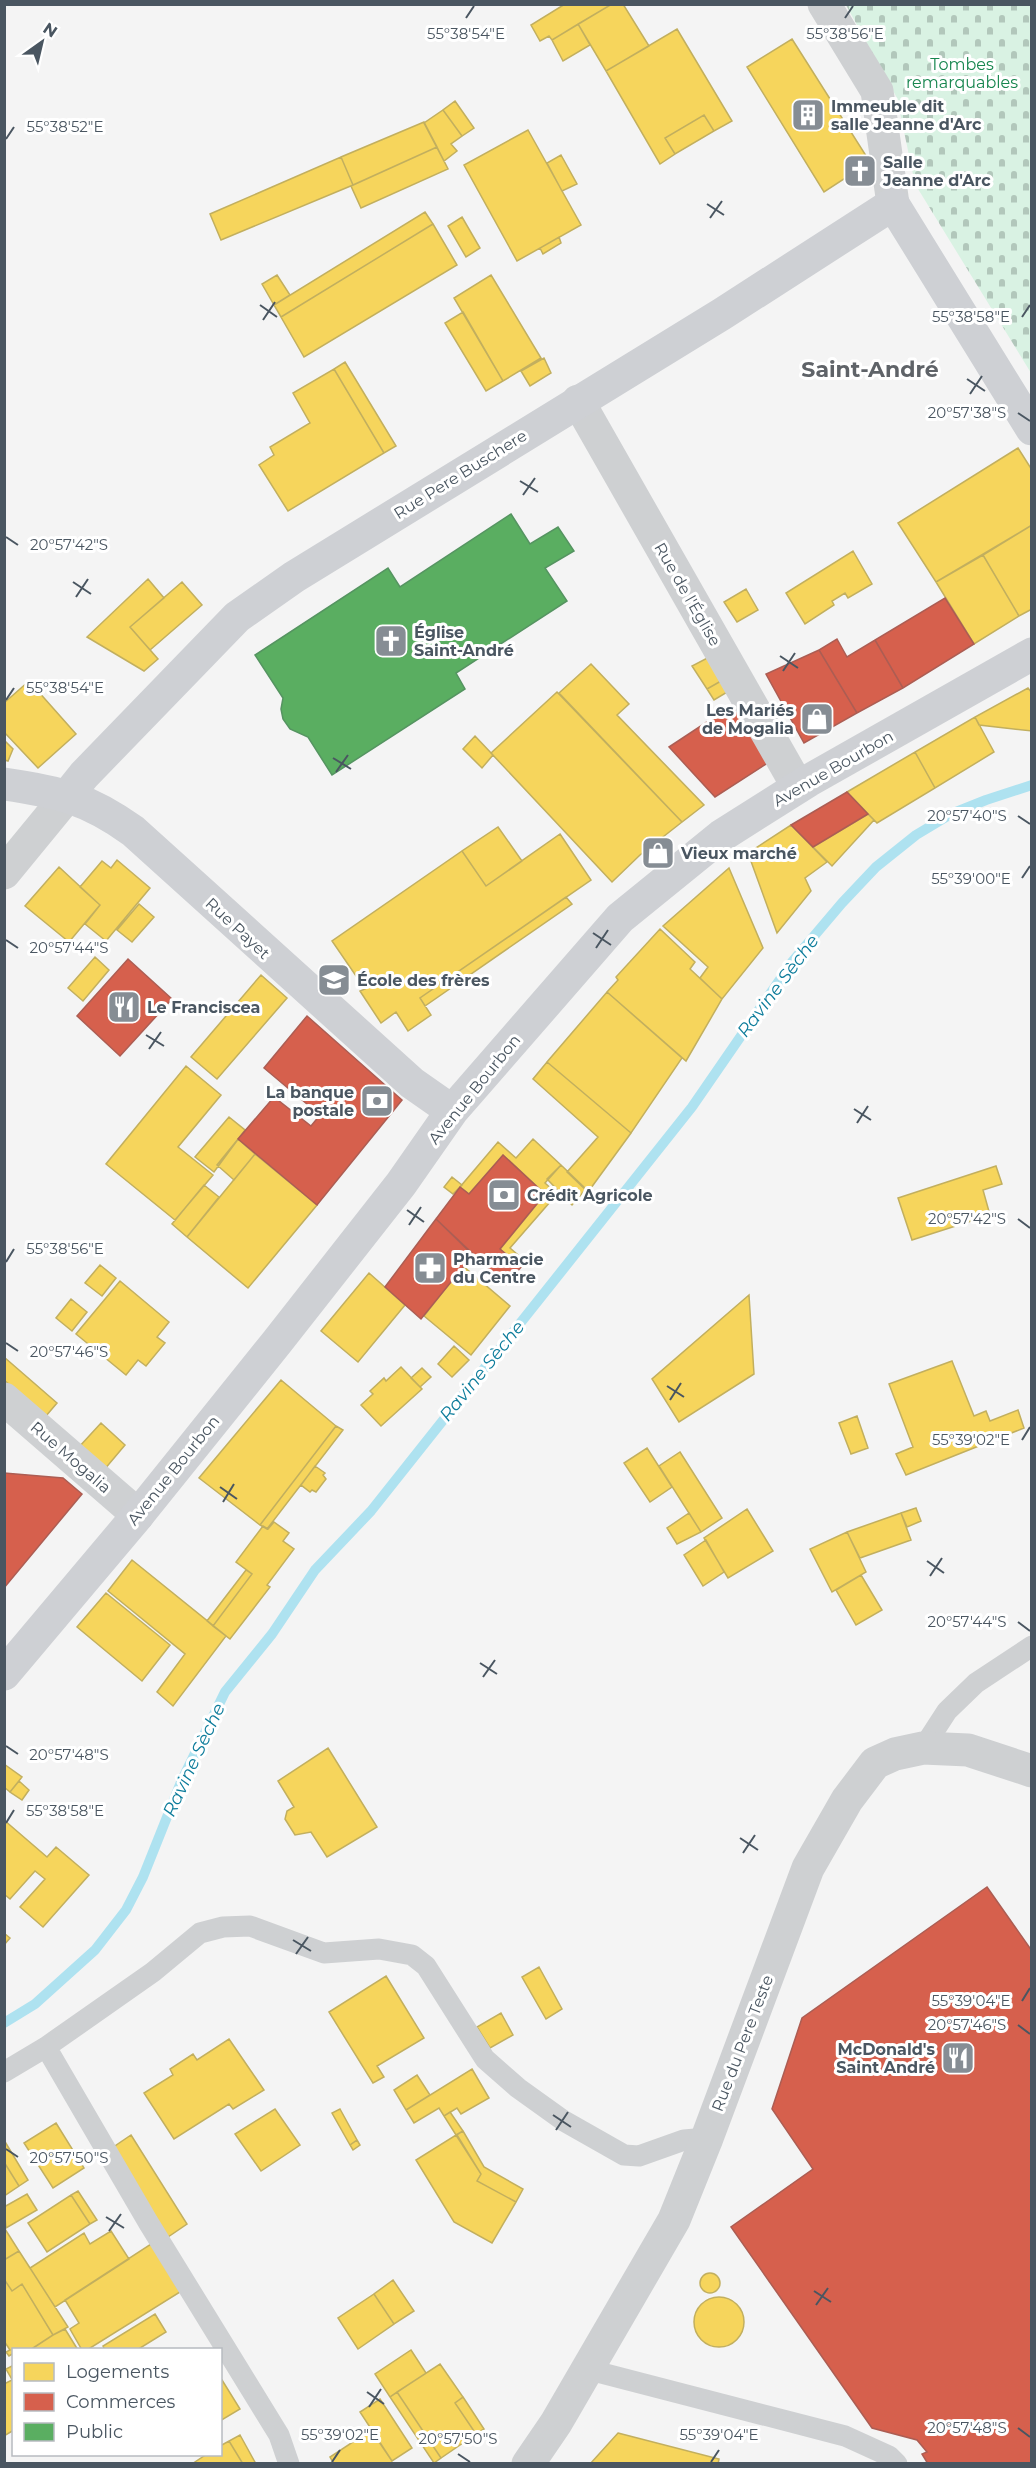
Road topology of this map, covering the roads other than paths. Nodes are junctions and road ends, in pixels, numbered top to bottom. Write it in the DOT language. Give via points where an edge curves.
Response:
graph roads {
  1 [pos="824,4"];
  2 [pos="893,204"];
  3 [pos="578,401"];
  4 [pos="1032,429"];
  5 [pos="1032,654"];
  6 [pos="4,783"];
  7 [pos="798,787"];
  8 [pos="68,795"];
  9 [pos="4,873"];
  10 [pos="452,1112"];
  11 [pos="4,1399"];
  12 [pos="138,1515"];
  13 [pos="1032,1646"];
  14 [pos="4,1674"];
  15 [pos="923,1748"];
  16 [pos="1032,1771"];
  17 [pos="46,2047"];
  18 [pos="4,2072"];
  19 [pos="707,2138"];
  20 [pos="586,2369"];
  21 [pos="289,2463"];
  22 [pos="528,2463"];
  23 [pos="897,2463"];
  1 -- 2 [label="street" via="877,91"];
  2 -- 3 [label="main road, Rue Pere Buschere"];
  2 -- 4 [label="main road"];
  3 -- 7 [label="street, Rue de l'Église"];
  3 -- 8 [label="main road, Rue Pere Buschere" via="237,616"];
  5 -- 7 [label="main road, Avenue Bourbon"];
  6 -- 8 [label="main road, Rue Payet"];
  7 -- 10 [label="main road, Avenue Bourbon" via="721,836 620,918"];
  8 -- 9 [label="street"];
  8 -- 10 [label="main road, Rue Payet" via="107,813 133,831 412,1083"];
  10 -- 12 [label="main road, Avenue Bourbon" via="401,1184"];
  11 -- 12 [label="street, Rue Mogalia"];
  12 -- 14 [label="main road, Avenue Bourbon"];
  13 -- 15 [label="lane" via="976,1683 947,1711"];
  15 -- 16 [label="street, Rue du Pere Teste" via="968,1750"];
  15 -- 19 [label="street, Rue du Pere Teste" via="875,1763 846,1800 808,1868"];
  17 -- 18 [label="lane"];
  17 -- 19 [label="lane" via="153,1972 200,1933 250,1926 324,1953 379,1949 411,1955 426,1966 485,2059 555,2114 624,2155 639,2156 684,2140"];
  17 -- 21 [label="lane" via="279,2435"];
  19 -- 20 [label="street, Rue du Pere Teste" via="674,2220"];
  20 -- 22 [label="street, Rue du Pere Teste"];
  20 -- 23 [label="lane" via="845,2436"];
}
